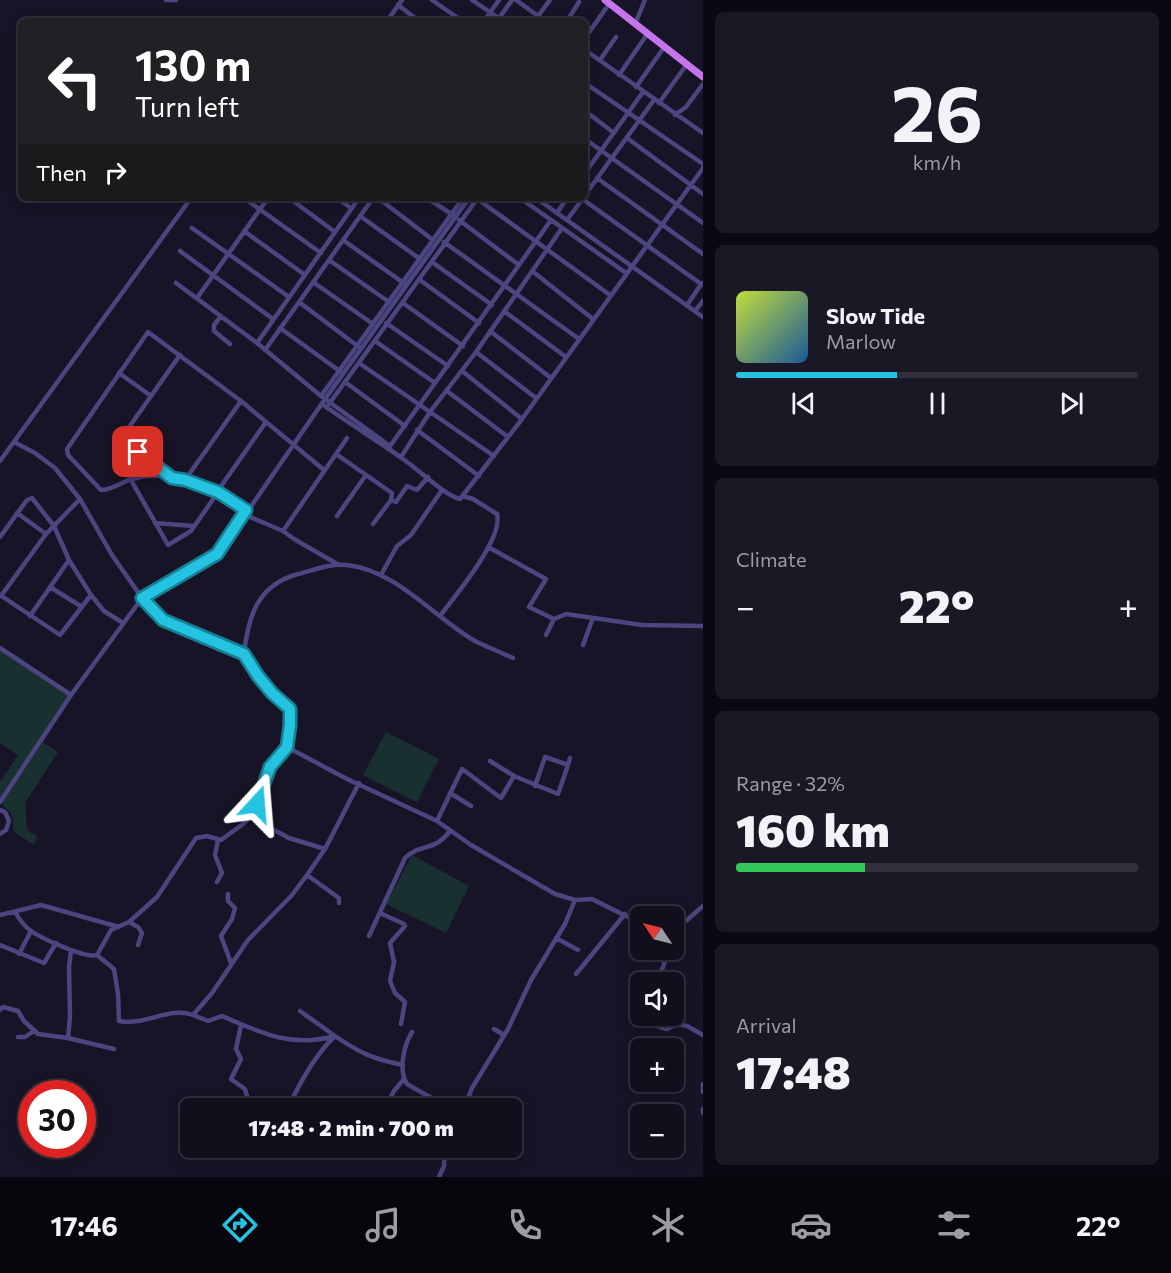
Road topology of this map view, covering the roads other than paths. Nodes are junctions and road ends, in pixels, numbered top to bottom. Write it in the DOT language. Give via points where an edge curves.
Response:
graph roads {
  1 [pos="166,0"];
  2 [pos="176,0"];
  3 [pos="432,0"];
  4 [pos="472,0"];
  5 [pos="499,0"];
  6 [pos="516,0"];
  7 [pos="550,0"];
  8 [pos="645,0"];
  9 [pos="579,2"];
  10 [pos="607,2"];
  11 [pos="400,3"];
  12 [pos="490,12"];
  13 [pos="538,16"];
  14 [pos="389,18"];
  15 [pos="416,18"];
  16 [pos="458,18"];
  17 [pos="486,18"];
  18 [pos="498,18"];
  19 [pos="502,18"];
  20 [pos="541,18"];
  21 [pos="569,18"];
  22 [pos="634,24"];
  23 [pos="588,33"];
  24 [pos="648,33"];
  25 [pos="616,37"];
  26 [pos="665,46"];
  27 [pos="588,52"];
  28 [pos="600,60"];
  29 [pos="687,64"];
  30 [pos="620,75"];
  31 [pos="703,77"];
  32 [pos="703,84"];
  33 [pos="588,85"];
  34 [pos="636,87"];
  35 [pos="643,92"];
  36 [pos="657,102"];
  37 [pos="588,113"];
  38 [pos="628,113"];
  39 [pos="675,115"];
  40 [pos="639,121"];
  41 [pos="703,125"];
  42 [pos="701,132"];
  43 [pos="614,133"];
  44 [pos="627,138"];
  45 [pos="588,141"];
  46 [pos="601,151"];
  47 [pos="612,158"];
  48 [pos="703,166"];
  49 [pos="588,169"];
  50 [pos="597,178"];
  51 [pos="690,185"];
  52 [pos="588,191"];
  53 [pos="703,194"];
  54 [pos="189,201"];
  55 [pos="248,201"];
  56 [pos="265,201"];
  57 [pos="293,201"];
  58 [pos="341,201"];
  59 [pos="357,201"];
  60 [pos="371,201"];
  61 [pos="382,201"];
  62 [pos="432,201"];
  63 [pos="462,201"];
  64 [pos="466,201"];
  65 [pos="475,201"];
  66 [pos="479,201"];
  67 [pos="524,201"];
  68 [pos="540,201"];
  69 [pos="565,201"];
  70 [pos="581,201"];
  71 [pos="587,201"];
  72 [pos="676,204"];
  73 [pos="351,208"];
  74 [pos="260,209"];
  75 [pos="557,213"];
  76 [pos="360,216"];
  77 [pos="454,216"];
  78 [pos="551,220"];
  79 [pos="567,220"];
  80 [pos="461,222"];
  81 [pos="703,223"];
  82 [pos="662,224"];
  83 [pos="339,226"];
  84 [pos="192,228"];
  85 [pos="562,228"];
  86 [pos="244,231"];
  87 [pos="334,234"];
  88 [pos="348,234"];
  89 [pos="436,239"];
  90 [pos="536,241"];
  91 [pos="342,242"];
  92 [pos="446,243"];
  93 [pos="646,245"];
  94 [pos="547,249"];
  95 [pos="180,251"];
  96 [pos="321,253"];
  97 [pos="228,254"];
  98 [pos="703,254"];
  99 [pos="525,257"];
  100 [pos="420,259"];
  101 [pos="329,260"];
  102 [pos="432,262"];
  103 [pos="536,265"];
  104 [pos="518,266"];
  105 [pos="632,266"];
  106 [pos="531,273"];
  107 [pos="627,273"];
  108 [pos="213,275"];
  109 [pos="305,275"];
  110 [pos="420,280"];
  111 [pos="313,282"];
  112 [pos="176,283"];
  113 [pos="702,283"];
  114 [pos="405,284"];
  115 [pos="506,286"];
  116 [pos="412,290"];
  117 [pos="293,291"];
  118 [pos="516,293"];
  119 [pos="610,295"];
  120 [pos="197,298"];
  121 [pos="288,299"];
  122 [pos="300,300"];
  123 [pos="703,301"];
  124 [pos="389,302"];
  125 [pos="403,303"];
  126 [pos="492,305"];
  127 [pos="687,305"];
  128 [pos="294,308"];
  129 [pos="504,310"];
  130 [pos="695,312"];
  131 [pos="221,316"];
  132 [pos="703,317"];
  133 [pos="483,318"];
  134 [pos="273,319"];
  135 [pos="380,319"];
  136 [pos="593,319"];
  137 [pos="373,324"];
  138 [pos="388,324"];
  139 [pos="477,326"];
  140 [pos="494,326"];
  141 [pos="280,328"];
  142 [pos="488,334"];
  143 [pos="579,339"];
  144 [pos="375,341"];
  145 [pos="257,343"];
  146 [pos="230,344"];
  147 [pos="463,346"];
  148 [pos="362,349"];
  149 [pos="265,350"];
  150 [pos="476,352"];
  151 [pos="180,354"];
  152 [pos="566,357"];
  153 [pos="359,363"];
  154 [pos="448,366"];
  155 [pos="342,372"];
  156 [pos="462,372"];
  157 [pos="119,374"];
  158 [pos="551,378"];
  159 [pos="347,380"];
  160 [pos="437,380"];
  161 [pos="451,386"];
  162 [pos="431,388"];
  163 [pos="447,391"];
  164 [pos="151,396"];
  165 [pos="442,397"];
  166 [pos="536,398"];
  167 [pos="241,401"];
  168 [pos="325,402"];
  169 [pos="419,405"];
  170 [pos="430,412"];
  171 [pos="522,419"];
  172 [pos="266,422"];
  173 [pos="405,426"];
  174 [pos="417,430"];
  175 [pos="508,437"];
  176 [pos="346,438"];
  177 [pos="120,439"];
  178 [pos="14,442"];
  179 [pos="293,444"];
  180 [pos="389,447"];
  181 [pos="336,454"];
  182 [pos="494,456"];
  183 [pos="400,457"];
  184 [pos="0,462"];
  185 [pos="324,470"];
  186 [pos="366,475"];
  187 [pos="479,476"];
  188 [pos="428,477"];
  189 [pos="172,478"];
  190 [pos="132,479"];
  191 [pos="185,480"];
  192 [pos="442,490"];
  193 [pos="217,492"];
  194 [pos="463,496"];
  195 [pos="80,499"];
  196 [pos="391,500"];
  197 [pos="245,512"];
  198 [pos="17,513"];
  199 [pos="337,516"];
  200 [pos="155,523"];
  201 [pos="373,524"];
  202 [pos="54,526"];
  203 [pos="194,526"];
  204 [pos="283,531"];
  205 [pos="46,534"];
  206 [pos="0,537"];
  207 [pos="488,547"];
  208 [pos="69,560"];
  209 [pos="339,565"];
  210 [pos="381,575"];
  211 [pos="50,587"];
  212 [pos="91,595"];
  213 [pos="1,596"];
  214 [pos="142,598"];
  215 [pos="82,607"];
  216 [pos="30,616"];
  217 [pos="440,616"];
  218 [pos="593,618"];
  219 [pos="555,620"];
  220 [pos="123,623"];
  221 [pos="703,626"];
  222 [pos="546,635"];
  223 [pos="584,645"];
  224 [pos="0,648"];
  225 [pos="244,654"];
  226 [pos="513,658"];
  227 [pos="71,695"];
  228 [pos="287,747"];
  229 [pos="570,758"];
  230 [pos="490,761"];
  231 [pos="466,762"];
  232 [pos="568,765"];
  233 [pos="462,769"];
  234 [pos="514,776"];
  235 [pos="359,783"];
  236 [pos="535,786"];
  237 [pos="450,793"];
  238 [pos="0,802"];
  239 [pos="471,806"];
  240 [pos="0,810"];
  241 [pos="250,817"];
  242 [pos="437,821"];
  243 [pos="450,831"];
  244 [pos="0,834"];
  245 [pos="218,840"];
  246 [pos="325,849"];
  247 [pos="308,875"];
  248 [pos="217,882"];
  249 [pos="228,894"];
  250 [pos="574,900"];
  251 [pos="339,903"];
  252 [pos="703,906"];
  253 [pos="15,912"];
  254 [pos="380,913"];
  255 [pos="625,914"];
  256 [pos="0,915"];
  257 [pos="630,917"];
  258 [pos="129,922"];
  259 [pos="684,922"];
  260 [pos="118,927"];
  261 [pos="31,931"];
  262 [pos="369,936"];
  263 [pos="556,938"];
  264 [pos="56,943"];
  265 [pos="0,945"];
  266 [pos="138,945"];
  267 [pos="578,950"];
  268 [pos="71,951"];
  269 [pos="19,954"];
  270 [pos="98,955"];
  271 [pos="231,963"];
  272 [pos="576,974"];
  273 [pos="0,1010"];
  274 [pos="300,1011"];
  275 [pos="193,1015"];
  276 [pos="401,1024"];
  277 [pos="241,1025"];
  278 [pos="684,1025"];
  279 [pos="656,1026"];
  280 [pos="674,1026"];
  281 [pos="494,1029"];
  282 [pos="34,1031"];
  283 [pos="412,1032"];
  284 [pos="504,1035"];
  285 [pos="703,1035"];
  286 [pos="335,1036"];
  287 [pos="18,1037"];
  288 [pos="68,1038"];
  289 [pos="114,1049"];
  290 [pos="403,1065"];
  291 [pos="404,1079"];
  292 [pos="703,1084"];
  293 [pos="703,1092"];
  294 [pos="247,1098"];
  295 [pos="293,1098"];
  296 [pos="390,1098"];
  297 [pos="432,1098"];
  298 [pos="468,1098"];
  299 [pos="444,1158"];
  300 [pos="439,1177"];
  1 -- 2 [label="street"];
  3 -- 16 [label="street"];
  4 -- 12 [label="street"];
  5 -- 12 [label="street"];
  6 -- 13 [label="street"];
  6 -- 19 [label="street"];
  7 -- 13 [label="street"];
  8 -- 22 [label="street"];
  9 -- 21 [label="street"];
  10 -- 22 [label="main road"];
  10 -- 23 [label="street"];
  11 -- 14 [label="street"];
  11 -- 15 [label="street"];
  12 -- 17 [label="street"];
  12 -- 18 [label="street"];
  13 -- 20 [label="street"];
  22 -- 24 [label="main road"];
  24 -- 26 [label="main road"];
  24 -- 30 [label="street"];
  25 -- 28 [label="street"];
  26 -- 29 [label="main road"];
  26 -- 34 [label="street"];
  27 -- 28 [label="street"];
  28 -- 30 [label="street"];
  29 -- 31 [label="main road"];
  29 -- 36 [label="street"];
  30 -- 34 [label="street"];
  32 -- 39 [label="street"];
  33 -- 38 [label="street"];
  34 -- 35 [label="street"];
  35 -- 36 [label="street"];
  35 -- 38 [label="street"];
  36 -- 39 [label="street"];
  36 -- 40 [label="street"];
  37 -- 43 [label="street"];
  38 -- 40 [label="street"];
  38 -- 43 [label="street"];
  39 -- 42 [label="street"];
  40 -- 44 [label="street"];
  40 -- 48 [label="street"];
  41 -- 42 [label="street"];
  43 -- 46 [label="street"];
  44 -- 47 [label="street"];
  44 -- 51 [label="street"];
  45 -- 46 [label="street"];
  46 -- 47 [label="street"];
  46 -- 49 [label="street"];
  47 -- 50 [label="street"];
  47 -- 72 [label="street"];
  48 -- 51 [label="street"];
  50 -- 52 [label="street"];
  50 -- 82 [label="street"];
  51 -- 53 [label="street"];
  51 -- 72 [label="street"];
  54 -- 178 [label="street"];
  55 -- 74 [label="street"];
  56 -- 74 [label="street"];
  57 -- 87 [label="street"];
  58 -- 73 [label="street"];
  59 -- 73 [label="street"];
  60 -- 76 [label="street"];
  61 -- 89 [label="street"];
  62 -- 77 [label="street"];
  63 -- 77 [label="street"];
  64 -- 77 [label="street"];
  65 -- 80 [label="street"];
  66 -- 90 [label="street"];
  67 -- 78 [label="street"];
  68 -- 75 [label="street"];
  69 -- 75 [label="street"];
  70 -- 79 [label="street"];
  71 -- 93 [label="street"];
  72 -- 81 [label="street"];
  72 -- 82 [label="street"];
  73 -- 83 [label="street"];
  74 -- 86 [label="street"];
  74 -- 96 [label="street"];
  75 -- 79 [label="street"];
  76 -- 88 [label="street"];
  76 -- 100 [label="street"];
  77 -- 80 [label="street"];
  77 -- 89 [label="street"];
  78 -- 85 [label="street"];
  78 -- 90 [label="street"];
  79 -- 105 [label="street"];
  80 -- 92 [label="street"];
  80 -- 104 [label="street"];
  82 -- 93 [label="street"];
  82 -- 98 [label="street"];
  83 -- 87 [label="street"];
  83 -- 88 [label="street"];
  84 -- 97 [label="street"];
  85 -- 94 [label="street"];
  85 -- 107 [label="street"];
  86 -- 97 [label="street"];
  86 -- 109 [label="street"];
  87 -- 91 [label="street"];
  87 -- 96 [label="street"];
  88 -- 91 [label="street"];
  89 -- 92 [label="street"];
  89 -- 100 [label="street"];
  89 -- 114 [label="street"];
  90 -- 94 [label="street"];
  90 -- 99 [label="street"];
  91 -- 101 [label="street"];
  91 -- 114 [label="street"];
  92 -- 102 [label="street"];
  92 -- 115 [label="street"];
  93 -- 105 [label="street"];
  93 -- 113 [label="street"];
  94 -- 103 [label="street"];
  94 -- 119 [label="street"];
  95 -- 108 [label="street"];
  96 -- 109 [label="street"];
  97 -- 108 [label="street"];
  97 -- 121 [label="street"];
  99 -- 103 [label="street"];
  99 -- 104 [label="street"];
  100 -- 114 [label="street"];
  101 -- 111 [label="street"];
  101 -- 124 [label="street"];
  102 -- 110 [label="street"];
  102 -- 126 [label="street"];
  103 -- 106 [label="street"];
  104 -- 106 [label="street"];
  104 -- 115 [label="street"];
  105 -- 107 [label="street"];
  105 -- 127 [label="street"];
  106 -- 118 [label="street"];
  106 -- 136 [label="street"];
  107 -- 119 [label="street"];
  108 -- 120 [label="street"];
  108 -- 134 [label="street"];
  109 -- 117 [label="street"];
  110 -- 116 [label="street"];
  110 -- 139 [label="street"];
  111 -- 122 [label="street"];
  111 -- 137 [label="street"];
  112 -- 120 [label="street"];
  113 -- 127 [label="street"];
  114 -- 116 [label="street"];
  114 -- 124 [label="street"];
  114 -- 135 [label="street"];
  115 -- 118 [label="street"];
  115 -- 126 [label="street"];
  116 -- 125 [label="street"];
  117 -- 121 [label="street"];
  117 -- 122 [label="street"];
  118 -- 129 [label="street"];
  118 -- 143 [label="street"];
  119 -- 136 [label="street"];
  120 -- 131 [label="street"];
  121 -- 128 [label="street"];
  121 -- 134 [label="street"];
  122 -- 128 [label="street"];
  122 -- 148 [label="street"];
  123 -- 130 [label="street"];
  124 -- 135 [label="street"];
  125 -- 138 [label="street"];
  125 -- 147 [label="street"];
  126 -- 133 [label="street"];
  127 -- 130 [label="street"];
  128 -- 141 [label="street"];
  129 -- 140 [label="street"];
  129 -- 152 [label="street"];
  130 -- 132 [label="street"];
  131 -- 145 [label="street"];
  131 -- 146 [label="street" via="213,329"];
  133 -- 139 [label="street"];
  133 -- 140 [label="street"];
  134 -- 145 [label="street"];
  135 -- 137 [label="street"];
  135 -- 138 [label="street"];
  135 -- 148 [label="street"];
  136 -- 143 [label="street"];
  137 -- 148 [label="street"];
  138 -- 144 [label="street"];
  138 -- 154 [label="street"];
  139 -- 142 [label="street"];
  139 -- 147 [label="street"];
  140 -- 142 [label="street"];
  141 -- 149 [label="street"];
  141 -- 155 [label="street"];
  142 -- 150 [label="street"];
  142 -- 158 [label="street"];
  143 -- 152 [label="street"];
  144 -- 148 [label="street"];
  144 -- 160 [label="street"];
  145 -- 149 [label="street"];
  147 -- 154 [label="street"];
  148 -- 153 [label="street"];
  148 -- 155 [label="street"];
  149 -- 168 [label="street"];
  150 -- 156 [label="street"];
  150 -- 166 [label="street"];
  151 -- 157 [label="street" via="147,332"];
  151 -- 164 [label="street"];
  151 -- 167 [label="street"];
  152 -- 158 [label="street"];
  153 -- 159 [label="street"];
  153 -- 169 [label="street"];
  154 -- 160 [label="street"];
  155 -- 159 [label="street"];
  155 -- 168 [label="street"];
  156 -- 161 [label="street"];
  156 -- 171 [label="street"];
  157 -- 164 [label="street"];
  157 -- 190 [label="street" via="67,453 102,490"];
  158 -- 166 [label="street"];
  159 -- 168 [label="street"];
  159 -- 173 [label="street"];
  160 -- 161 [label="street"];
  160 -- 162 [label="street"];
  161 -- 163 [label="street"];
  162 -- 165 [label="street"];
  162 -- 169 [label="street"];
  163 -- 165 [label="street"];
  163 -- 175 [label="street"];
  164 -- 177 [label="street"];
  165 -- 170 [label="street"];
  166 -- 171 [label="street"];
  167 -- 172 [label="street"];
  167 -- 191 [label="street"];
  168 -- 179 [label="street"];
  168 -- 180 [label="street"];
  169 -- 170 [label="street"];
  169 -- 173 [label="street"];
  170 -- 174 [label="street"];
  170 -- 182 [label="street"];
  171 -- 175 [label="street"];
  172 -- 179 [label="street"];
  172 -- 193 [label="street"];
  173 -- 180 [label="street"];
  174 -- 183 [label="street"];
  174 -- 187 [label="street"];
  175 -- 182 [label="street"];
  176 -- 181 [label="street"];
  177 -- 189 [label="street"];
  177 -- 190 [label="street" via="115,452"];
  178 -- 184 [label="street"];
  178 -- 195 [label="street" via="55,468"];
  179 -- 185 [label="street"];
  179 -- 197 [label="street"];
  180 -- 183 [label="street"];
  181 -- 185 [label="street"];
  181 -- 186 [label="street"];
  182 -- 187 [label="street"];
  183 -- 188 [label="street"];
  185 -- 204 [label="street"];
  186 -- 196 [label="street" via="391,492"];
  186 -- 199 [label="street"];
  187 -- 194 [label="street"];
  188 -- 192 [label="street"];
  188 -- 196 [label="street" via="419,489 407,486 396,502"];
  189 -- 190 [label="street"];
  189 -- 191 [label="street"];
  190 -- 200 [label="street"];
  191 -- 193 [label="street"];
  192 -- 194 [label="street" via="458,499"];
  192 -- 210 [label="street" via="411,535 397,546"];
  193 -- 197 [label="street"];
  193 -- 203 [label="street"];
  194 -- 207 [label="street" via="499,516"];
  195 -- 202 [label="street"];
  195 -- 214 [label="street"];
  196 -- 201 [label="street"];
  197 -- 204 [label="street"];
  197 -- 214 [label="street" via="217,554"];
  198 -- 202 [label="street" via="32,498"];
  198 -- 205 [label="street"];
  198 -- 206 [label="street"];
  200 -- 203 [label="street"];
  200 -- 203 [label="street" via="168,545"];
  202 -- 205 [label="street"];
  202 -- 208 [label="street"];
  204 -- 209 [label="street"];
  205 -- 213 [label="street"];
  207 -- 217 [label="street"];
  207 -- 219 [label="street" via="546,579 529,607"];
  208 -- 211 [label="street"];
  208 -- 212 [label="street"];
  209 -- 210 [label="street"];
  209 -- 225 [label="street" via="291,576 258,600 250,616"];
  210 -- 217 [label="street"];
  211 -- 215 [label="street"];
  211 -- 216 [label="street"];
  212 -- 215 [label="street"];
  212 -- 220 [label="street" via="104,611"];
  213 -- 216 [label="street"];
  214 -- 220 [label="street"];
  214 -- 225 [label="street" via="163,620"];
  215 -- 216 [label="street" via="60,634"];
  217 -- 226 [label="street" via="475,640"];
  218 -- 219 [label="street" via="566,614"];
  218 -- 221 [label="street" via="642,625"];
  218 -- 223 [label="street"];
  219 -- 222 [label="street"];
  220 -- 227 [label="street"];
  224 -- 227 [label="street"];
  225 -- 228 [label="street" via="272,693 290,709"];
  227 -- 238 [label="street"];
  228 -- 235 [label="street"];
  228 -- 241 [label="street" via="270,767"];
  229 -- 232 [label="street"];
  230 -- 234 [label="street"];
  231 -- 233 [label="street"];
  232 -- 236 [label="street" via="558,794"];
  232 -- 236 [label="street" via="545,757"];
  233 -- 234 [label="street" via="501,798"];
  233 -- 237 [label="street"];
  234 -- 236 [label="street"];
  235 -- 242 [label="street"];
  235 -- 246 [label="street"];
  237 -- 239 [label="street"];
  237 -- 242 [label="street"];
  240 -- 244 [label="street" via="9,821"];
  241 -- 245 [label="street"];
  241 -- 246 [label="street" via="290,838"];
  242 -- 243 [label="street"];
  243 -- 250 [label="street" via="555,894"];
  243 -- 254 [label="street" via="441,842 411,852 405,858"];
  245 -- 248 [label="street" via="215,855 222,873"];
  245 -- 258 [label="street" via="196,838 157,897"];
  246 -- 247 [label="street"];
  247 -- 251 [label="street" via="339,898"];
  247 -- 271 [label="street"];
  249 -- 271 [label="street" via="234,913 220,936"];
  250 -- 255 [label="street" via="592,899"];
  250 -- 263 [label="street"];
  252 -- 259 [label="street"];
  253 -- 256 [label="street"];
  253 -- 260 [label="street" via="44,906"];
  253 -- 261 [label="street"];
  254 -- 262 [label="street"];
  254 -- 276 [label="street" via="404,922 405,926 390,943 394,962 390,981 405,1002"];
  255 -- 257 [label="street"];
  255 -- 272 [label="street"];
  258 -- 260 [label="street"];
  258 -- 266 [label="street" via="142,933"];
  260 -- 270 [label="street" via="111,930"];
  261 -- 264 [label="street"];
  261 -- 269 [label="street"];
  263 -- 267 [label="street"];
  263 -- 284 [label="street"];
  264 -- 268 [label="street"];
  264 -- 269 [label="street" via="44,963"];
  265 -- 269 [label="street"];
  268 -- 270 [label="street"];
  268 -- 288 [label="street"];
  270 -- 275 [label="street" via="114,969 119,1021 145,1021 175,1011"];
  271 -- 275 [label="street"];
  273 -- 282 [label="street" via="18,1011"];
  274 -- 286 [label="street"];
  275 -- 277 [label="street" via="208,1021 222,1016"];
  277 -- 286 [label="street" via="300,1042"];
  277 -- 294 [label="street" via="236,1049 241,1059 231,1079 245,1089"];
  278 -- 285 [label="street"];
  279 -- 280 [label="street"];
  281 -- 284 [label="street"];
  282 -- 287 [label="street"];
  282 -- 288 [label="street"];
  283 -- 290 [label="street"];
  284 -- 298 [label="street"];
  286 -- 290 [label="street" via="360,1053"];
  286 -- 295 [label="street" via="325,1045"];
  288 -- 289 [label="street"];
  290 -- 291 [label="street"];
  291 -- 296 [label="street"];
  291 -- 297 [label="street"];
  292 -- 293 [label="street"];
  299 -- 300 [label="street"];
}
